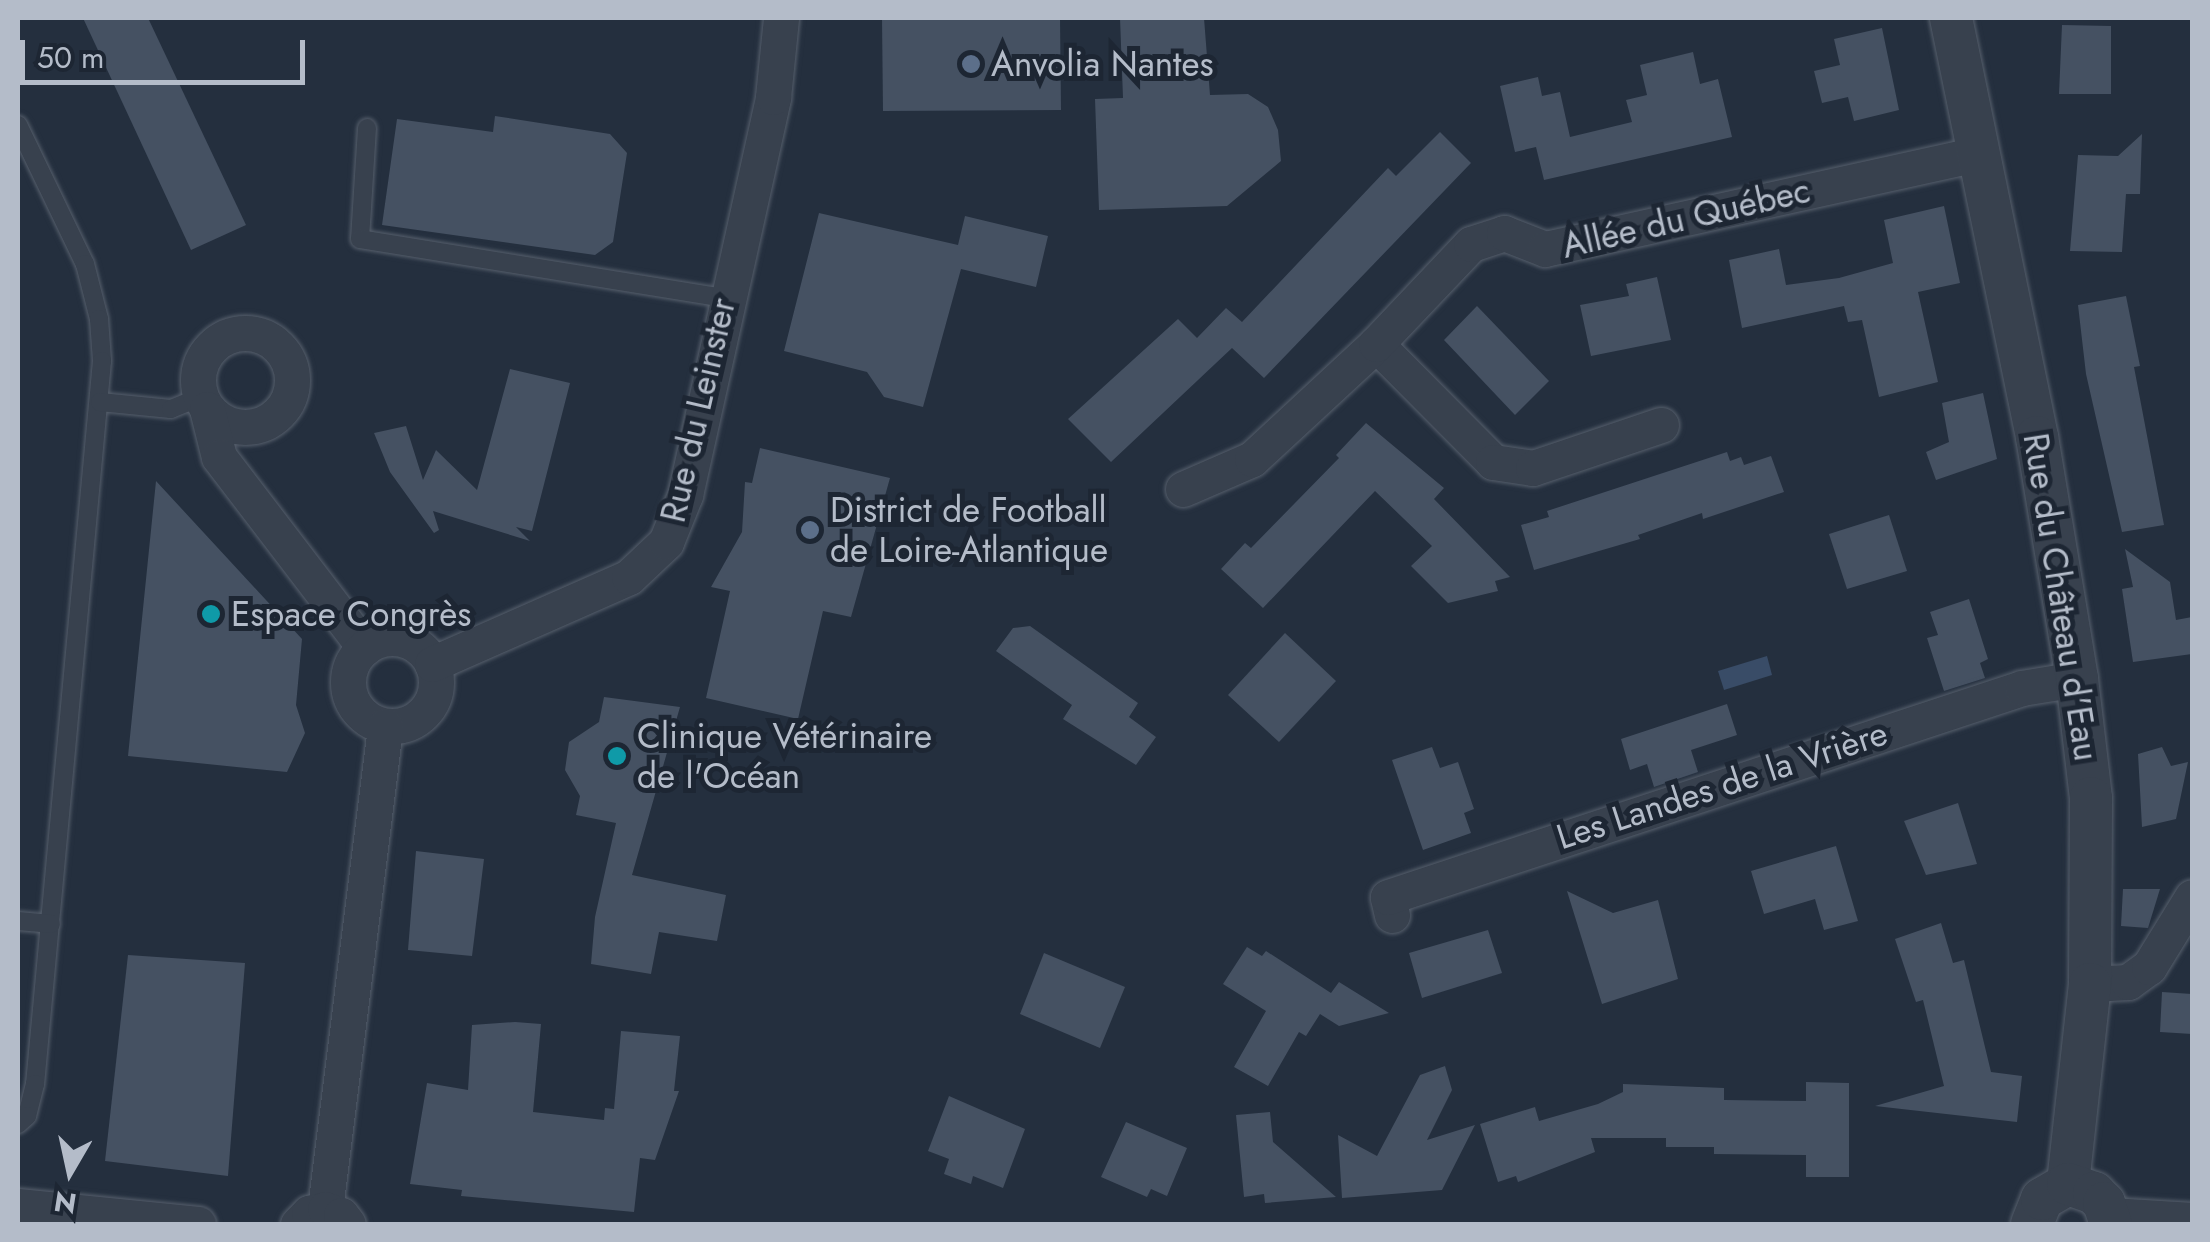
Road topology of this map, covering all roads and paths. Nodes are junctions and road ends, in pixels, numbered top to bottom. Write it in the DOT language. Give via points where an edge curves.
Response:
graph roads {
  1 [pos="780,18"];
  2 [pos="1952,18"];
  3 [pos="18,125"];
  4 [pos="367,128"];
  5 [pos="1980,153"];
  6 [pos="725,298"];
  7 [pos="1376,344"];
  8 [pos="100,402"];
  9 [pos="204,403"];
  10 [pos="261,424"];
  11 [pos="1661,424"];
  12 [pos="1183,489"];
  13 [pos="247,498"];
  14 [pos="365,648"];
  15 [pos="432,664"];
  16 [pos="2077,678"];
  17 [pos="385,726"];
  18 [pos="2192,897"];
  19 [pos="1392,915"];
  20 [pos="18,920"];
  21 [pos="51,924"];
  22 [pos="2090,984"];
  23 [pos="18,1124"];
  24 [pos="2068,1184"];
  25 [pos="18,1206"];
  26 [pos="324,1219"];
  27 [pos="2111,1220"];
  28 [pos="2192,1220"];
  29 [pos="198,1224"];
  30 [pos="2032,1224"];
  1 -- 6 [label="street, Rue du Leinster" via="773,97"];
  2 -- 5 [label="street, Rue du Château d'Eau"];
  3 -- 8 [label="lane" via="86,264 99,319"];
  4 -- 6 [label="lane" via="360,239"];
  5 -- 7 [label="street, Allée du Québec" via="1545,249 1504,233 1471,244"];
  5 -- 16 [label="street, Rue du Château d'Eau"];
  6 -- 15 [label="street, Rue du Leinster" via="685,495 666,542 629,577"];
  7 -- 11 [label="street" via="1493,462 1533,468"];
  7 -- 12 [label="street, Allée du Québec" via="1252,460"];
  8 -- 9 [label="lane" via="159,410"];
  8 -- 21 [label="lane"];
  9 -- 10 [label="street" via="232,426"];
  9 -- 10 [label="street" via="200,366 218,340 249,332 264,337 287,358 291,389 286,404"];
  9 -- 13 [label="street" via="219,458"];
  10 -- 13 [label="street"];
  13 -- 14 [label="street"];
  14 -- 15 [label="street" via="403,640"];
  14 -- 17 [label="street" via="355,658 348,686 360,712"];
  15 -- 17 [label="street" via="431,704 412,722"];
  16 -- 19 [label="street, Les Landes de la Vrière" via="2022,688 1388,897"];
  16 -- 22 [label="street, Rue du Château d'Eau" via="2091,798"];
  17 -- 26 [label="street"];
  18 -- 22 [label="street" via="2150,967 2128,982"];
  20 -- 21 [label="lane"];
  21 -- 23 [label="lane" via="35,1084 27,1116"];
  22 -- 24 [label="street, Rue du Château d'Eau"];
  24 -- 27 [label="street" via="2094,1193"];
  24 -- 30 [label="street" via="2042,1199"];
  25 -- 29 [label="street"];
  27 -- 28 [label="street"];
}
